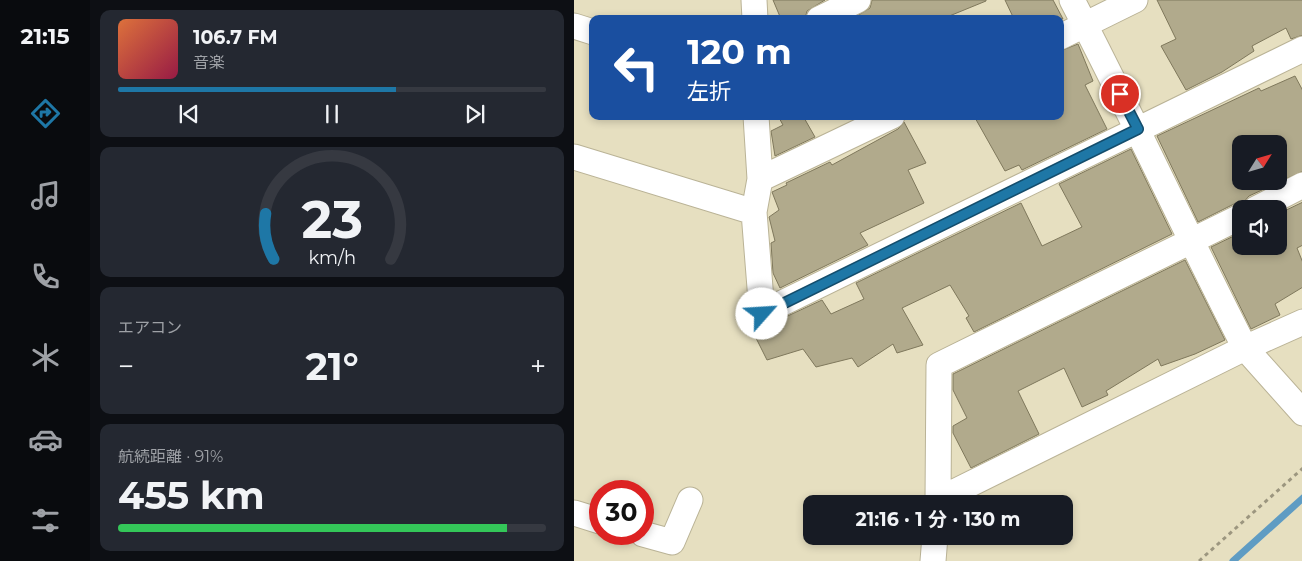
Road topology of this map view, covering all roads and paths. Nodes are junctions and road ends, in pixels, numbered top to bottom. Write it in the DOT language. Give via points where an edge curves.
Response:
graph roads {
  1 [pos="754,0"];
  2 [pos="858,0"];
  3 [pos="1072,0"];
  4 [pos="1135,0"];
  5 [pos="755,15"];
  6 [pos="827,15"];
  7 [pos="1085,25"];
  8 [pos="574,26"];
  9 [pos="589,31"];
  10 [pos="1064,35"];
  11 [pos="1302,49"];
  12 [pos="756,120"];
  13 [pos="884,120"];
  14 [pos="1138,129"];
  15 [pos="574,157"];
  16 [pos="760,179"];
  17 [pos="1302,185"];
  18 [pos="1273,200"];
  19 [pos="754,212"];
  20 [pos="1232,221"];
  21 [pos="1190,242"];
  22 [pos="1302,322"];
  23 [pos="1246,348"];
  24 [pos="1302,413"];
  25 [pos="1302,468"];
  26 [pos="938,495"];
  27 [pos="952,495"];
  28 [pos="690,500"];
  29 [pos="574,513"];
  30 [pos="589,518"];
  31 [pos="654,537"];
  32 [pos="934,545"];
  33 [pos="933,561"];
  34 [pos="1199,561"];
  1 -- 5 [label="street"];
  2 -- 6 [label="street"];
  3 -- 7 [label="street"];
  4 -- 7 [label="street"];
  7 -- 10 [label="street"];
  7 -- 14 [label="street"];
  8 -- 9 [label="street"];
  11 -- 14 [label="street"];
  12 -- 16 [label="street"];
  13 -- 16 [label="street"];
  14 -- 19 [label="street" via="762,314"];
  14 -- 21 [label="street"];
  15 -- 19 [label="street"];
  16 -- 19 [label="street"];
  17 -- 18 [label="street"];
  20 -- 21 [label="street"];
  21 -- 23 [label="street"];
  21 -- 26 [label="street" via="939,365"];
  22 -- 23 [label="street"];
  23 -- 24 [label="street"];
  23 -- 27 [label="street"];
  25 -- 34 [label="path"];
  28 -- 31 [label="street" via="672,542"];
  29 -- 30 [label="street"];
  32 -- 33 [label="street"];
}
